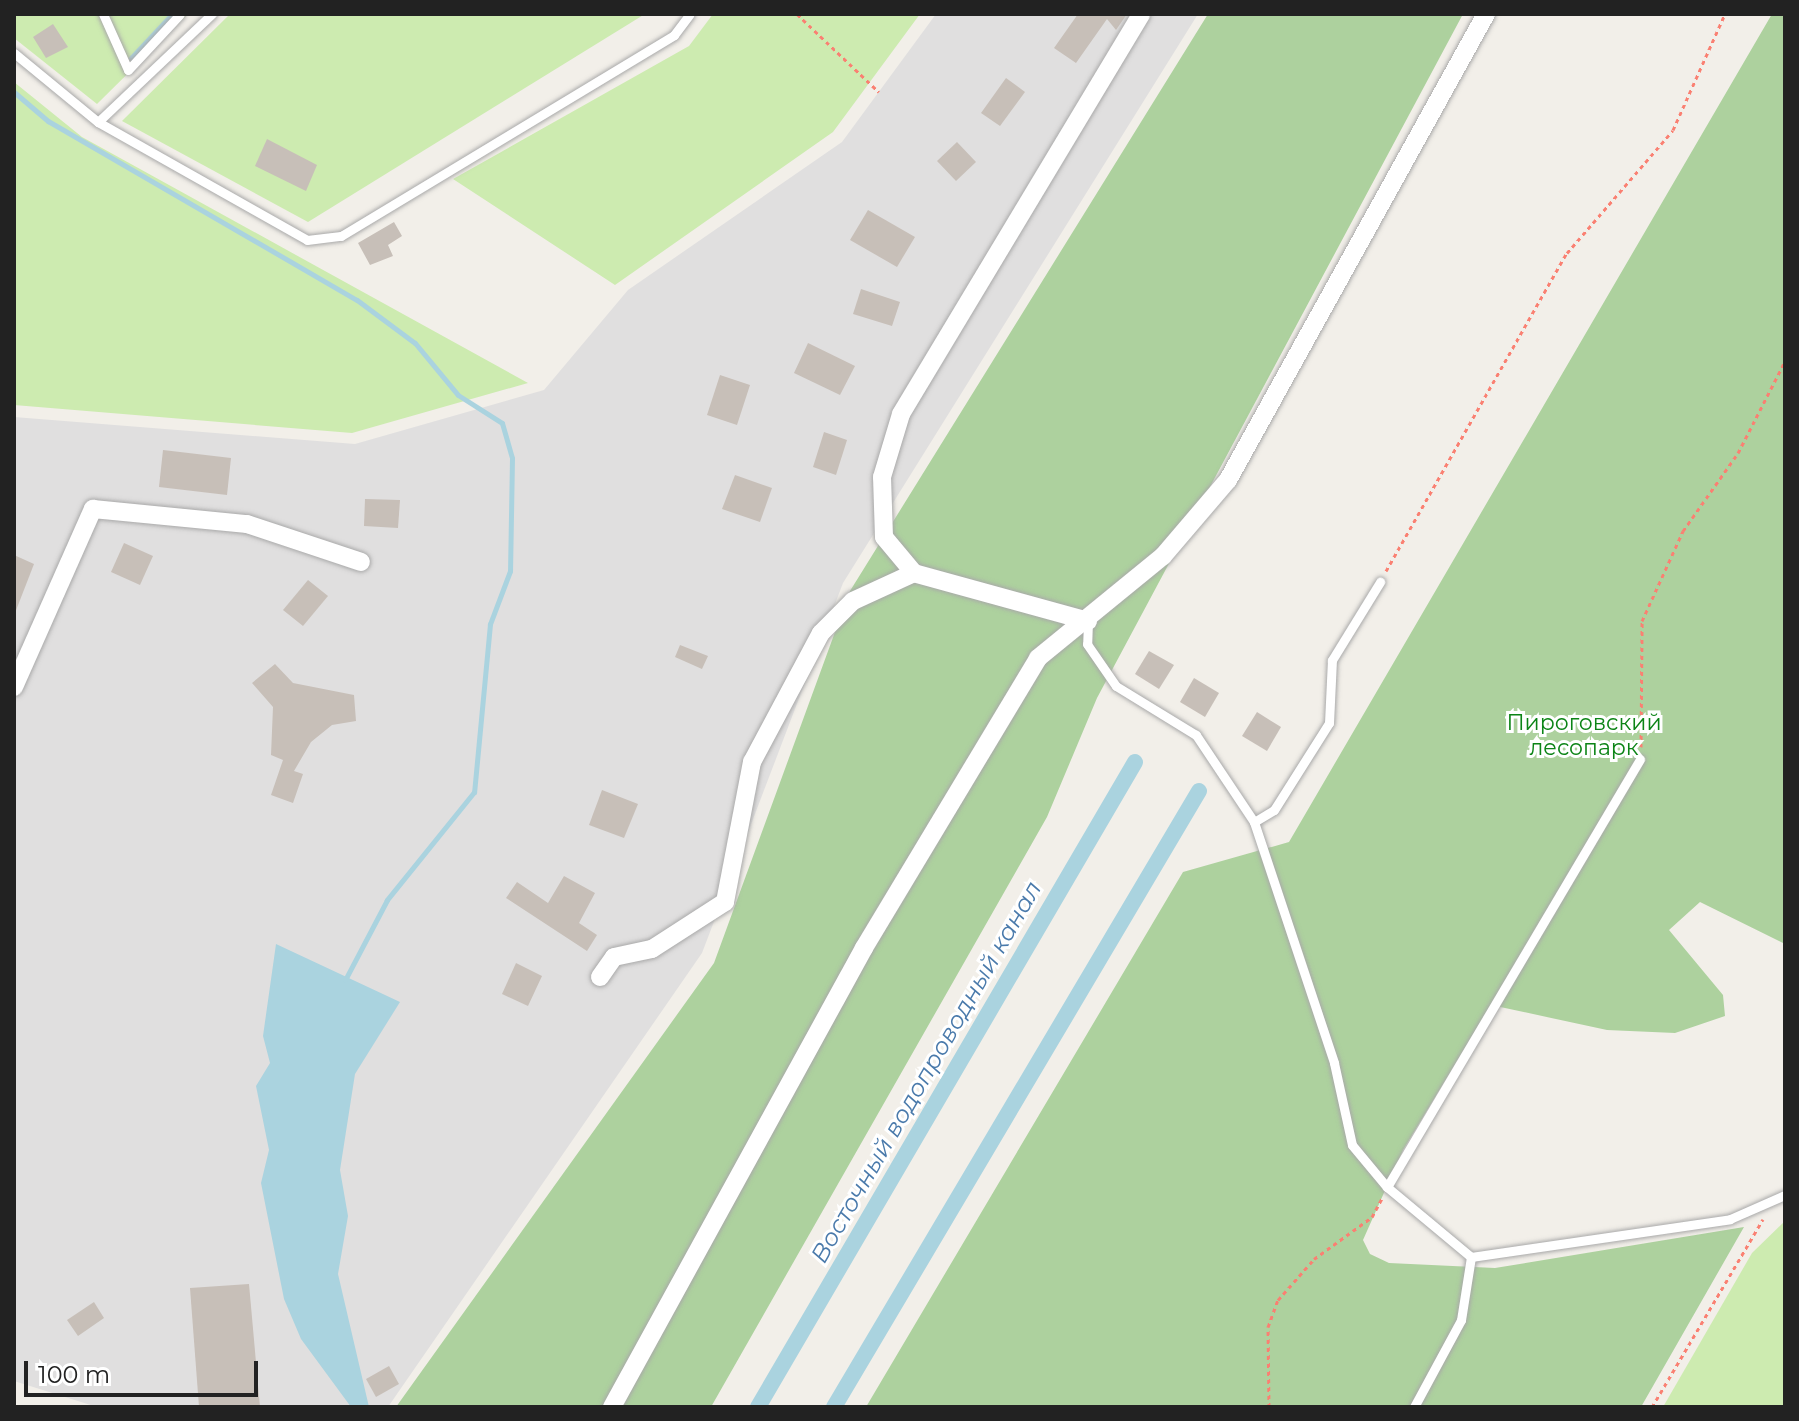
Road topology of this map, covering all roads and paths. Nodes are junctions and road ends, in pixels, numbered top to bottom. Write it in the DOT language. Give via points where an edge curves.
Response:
graph roads {
  1 [pos="103,14"];
  2 [pos="180,14"];
  3 [pos="212,14"];
  4 [pos="690,14"];
  5 [pos="797,14"];
  6 [pos="1141,14"];
  7 [pos="1486,14"];
  8 [pos="1725,14"];
  9 [pos="14,53"];
  10 [pos="879,92"];
  11 [pos="98,122"];
  12 [pos="1785,361"];
  13 [pos="361,562"];
  14 [pos="914,573"];
  15 [pos="1380,582"];
  16 [pos="1088,621"];
  17 [pos="14,687"];
  18 [pos="1640,759"];
  19 [pos="1254,822"];
  20 [pos="600,977"];
  21 [pos="1387,1187"];
  22 [pos="1785,1195"];
  23 [pos="1769,1212"];
  24 [pos="1471,1257"];
  25 [pos="1271,1405"];
  26 [pos="612,1407"];
  27 [pos="1414,1407"];
  28 [pos="1652,1407"];
  1 -- 2 [label="lane" via="128,70"];
  3 -- 11 [label="lane"];
  4 -- 11 [label="lane" via="674,35 341,236 307,240"];
  5 -- 10 [label="path"];
  6 -- 14 [label="street" via="901,414 882,477 884,537"];
  7 -- 16 [label="street" via="1228,480 1163,556"];
  8 -- 15 [label="path" via="1673,130 1567,253"];
  9 -- 11 [label="lane"];
  12 -- 18 [label="path" via="1738,453 1683,531 1642,621"];
  13 -- 17 [label="street" via="247,524 93,509"];
  14 -- 16 [label="street"];
  14 -- 20 [label="street" via="853,601 821,633 752,762 725,902 652,949 614,957"];
  15 -- 19 [label="lane" via="1332,660 1329,723 1274,810"];
  16 -- 19 [label="lane" via="1087,644 1116,686 1196,735"];
  16 -- 26 [label="street" via="1030,671 864,948"];
  18 -- 21 [label="lane"];
  19 -- 21 [label="lane" via="1334,1063 1352,1145"];
  21 -- 24 [label="lane"];
  21 -- 25 [label="path" via="1372,1217 1314,1259 1278,1300 1268,1327"];
  22 -- 24 [label="lane" via="1730,1219"];
  23 -- 28 [label="path"];
  24 -- 27 [label="lane" via="1461,1320"];
}
